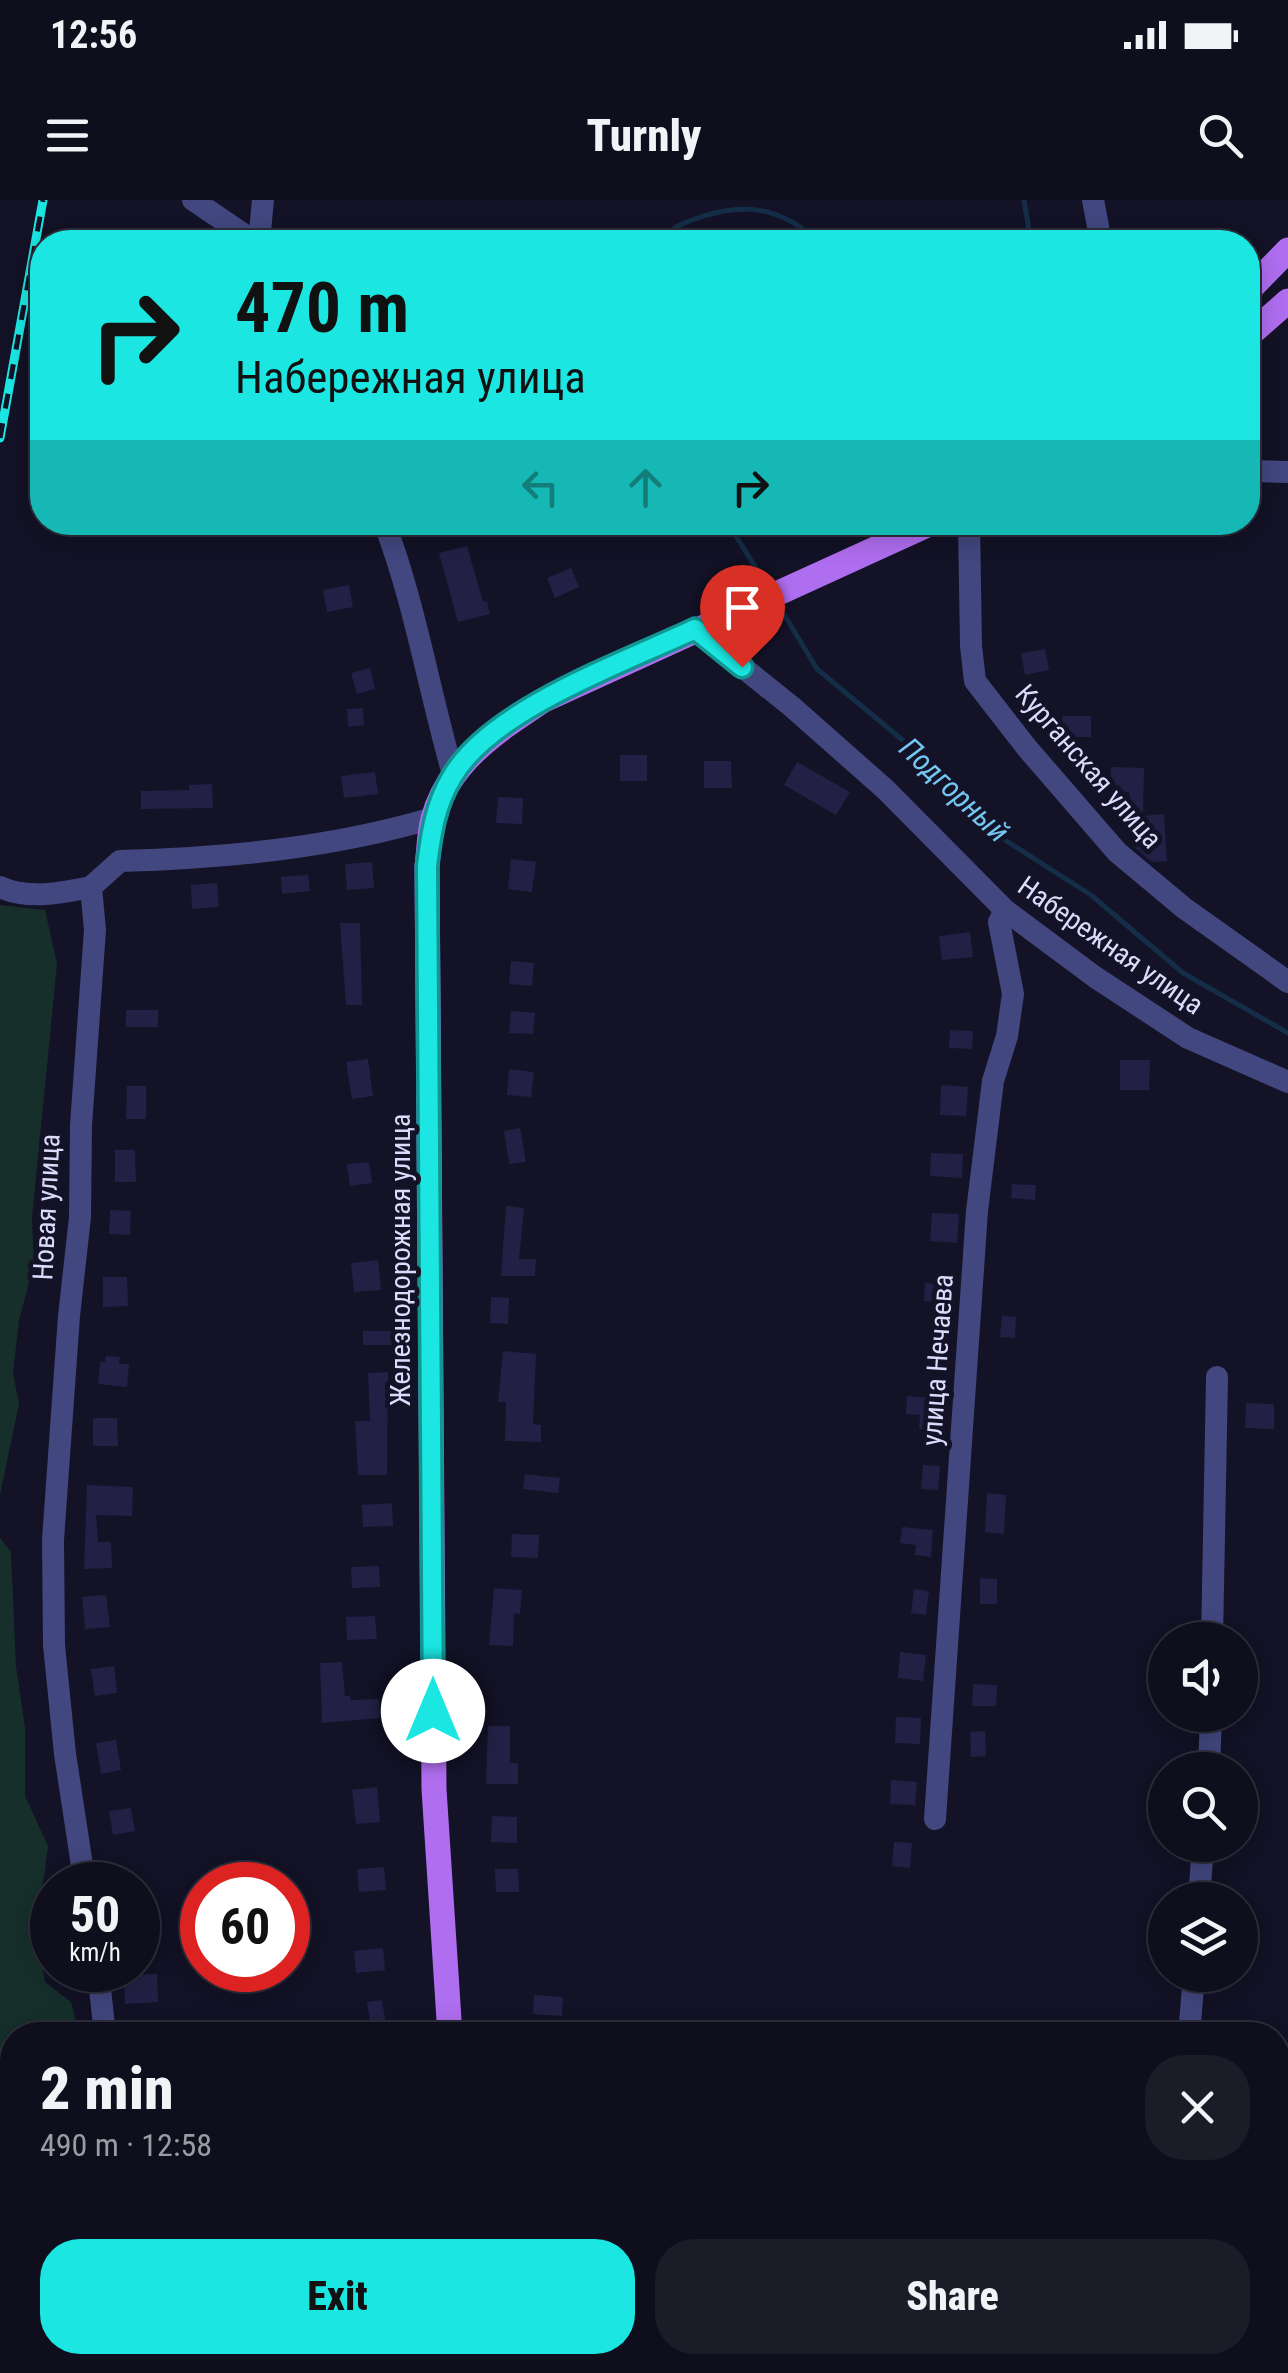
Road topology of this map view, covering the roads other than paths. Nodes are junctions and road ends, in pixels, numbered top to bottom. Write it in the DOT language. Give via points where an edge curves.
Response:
graph roads {
  1 [pos="193,200"];
  2 [pos="264,200"];
  3 [pos="1093,200"];
  4 [pos="239,230"];
  5 [pos="259,230"];
  6 [pos="1099,230"];
  7 [pos="1288,250"];
  8 [pos="1260,278"];
  9 [pos="1288,301"];
  10 [pos="1260,326"];
  11 [pos="1260,471"];
  12 [pos="1288,472"];
  13 [pos="389,535"];
  14 [pos="892,535"];
  15 [pos="906,535"];
  16 [pos="969,535"];
  17 [pos="832,570"];
  18 [pos="695,629"];
  19 [pos="453,774"];
  20 [pos="433,818"];
  21 [pos="0,887"];
  22 [pos="91,887"];
  23 [pos="1005,910"];
  24 [pos="1288,982"];
  25 [pos="1288,1082"];
  26 [pos="1217,1377"];
  27 [pos="1212,1622"];
  28 [pos="934,1819"];
  29 [pos="82,1862"];
  30 [pos="100,1992"];
  31 [pos="1193,1992"];
  32 [pos="104,2022"];
  33 [pos="449,2022"];
  34 [pos="1190,2022"];
  1 -- 4 [label="street"];
  2 -- 5 [label="street"];
  3 -- 6 [label="street"];
  7 -- 8 [label="main road"];
  9 -- 10 [label="main road"];
  11 -- 12 [label="street"];
  13 -- 19 [label="street"];
  14 -- 17 [label="main road"];
  15 -- 17 [label="main road"];
  16 -- 24 [label="street, Курганская улица" via="976,681 1117,852"];
  17 -- 18 [label="main road, Железнодорожная улица"];
  18 -- 19 [label="main road, Железнодорожная улица" via="542,700 491,734"];
  18 -- 23 [label="street, Набережная улица" via="885,789"];
  19 -- 20 [label="main road, Железнодорожная улица"];
  20 -- 22 [label="street" via="374,835 210,859 120,860"];
  20 -- 33 [label="main road, Железнодорожная улица" via="427,882 434,1789"];
  21 -- 22 [label="street" via="14,894"];
  22 -- 29 [label="street, Новая улица" via="96,930 80,1217 53,1540 54,1645"];
  23 -- 25 [label="street, Набережная улица" via="1188,1038"];
  23 -- 28 [label="street, улица Нечаева" via="999,922 1013,994 993,1081 977,1212"];
  26 -- 27 [label="street"];
  30 -- 32 [label="street"];
  31 -- 34 [label="street"];
}
